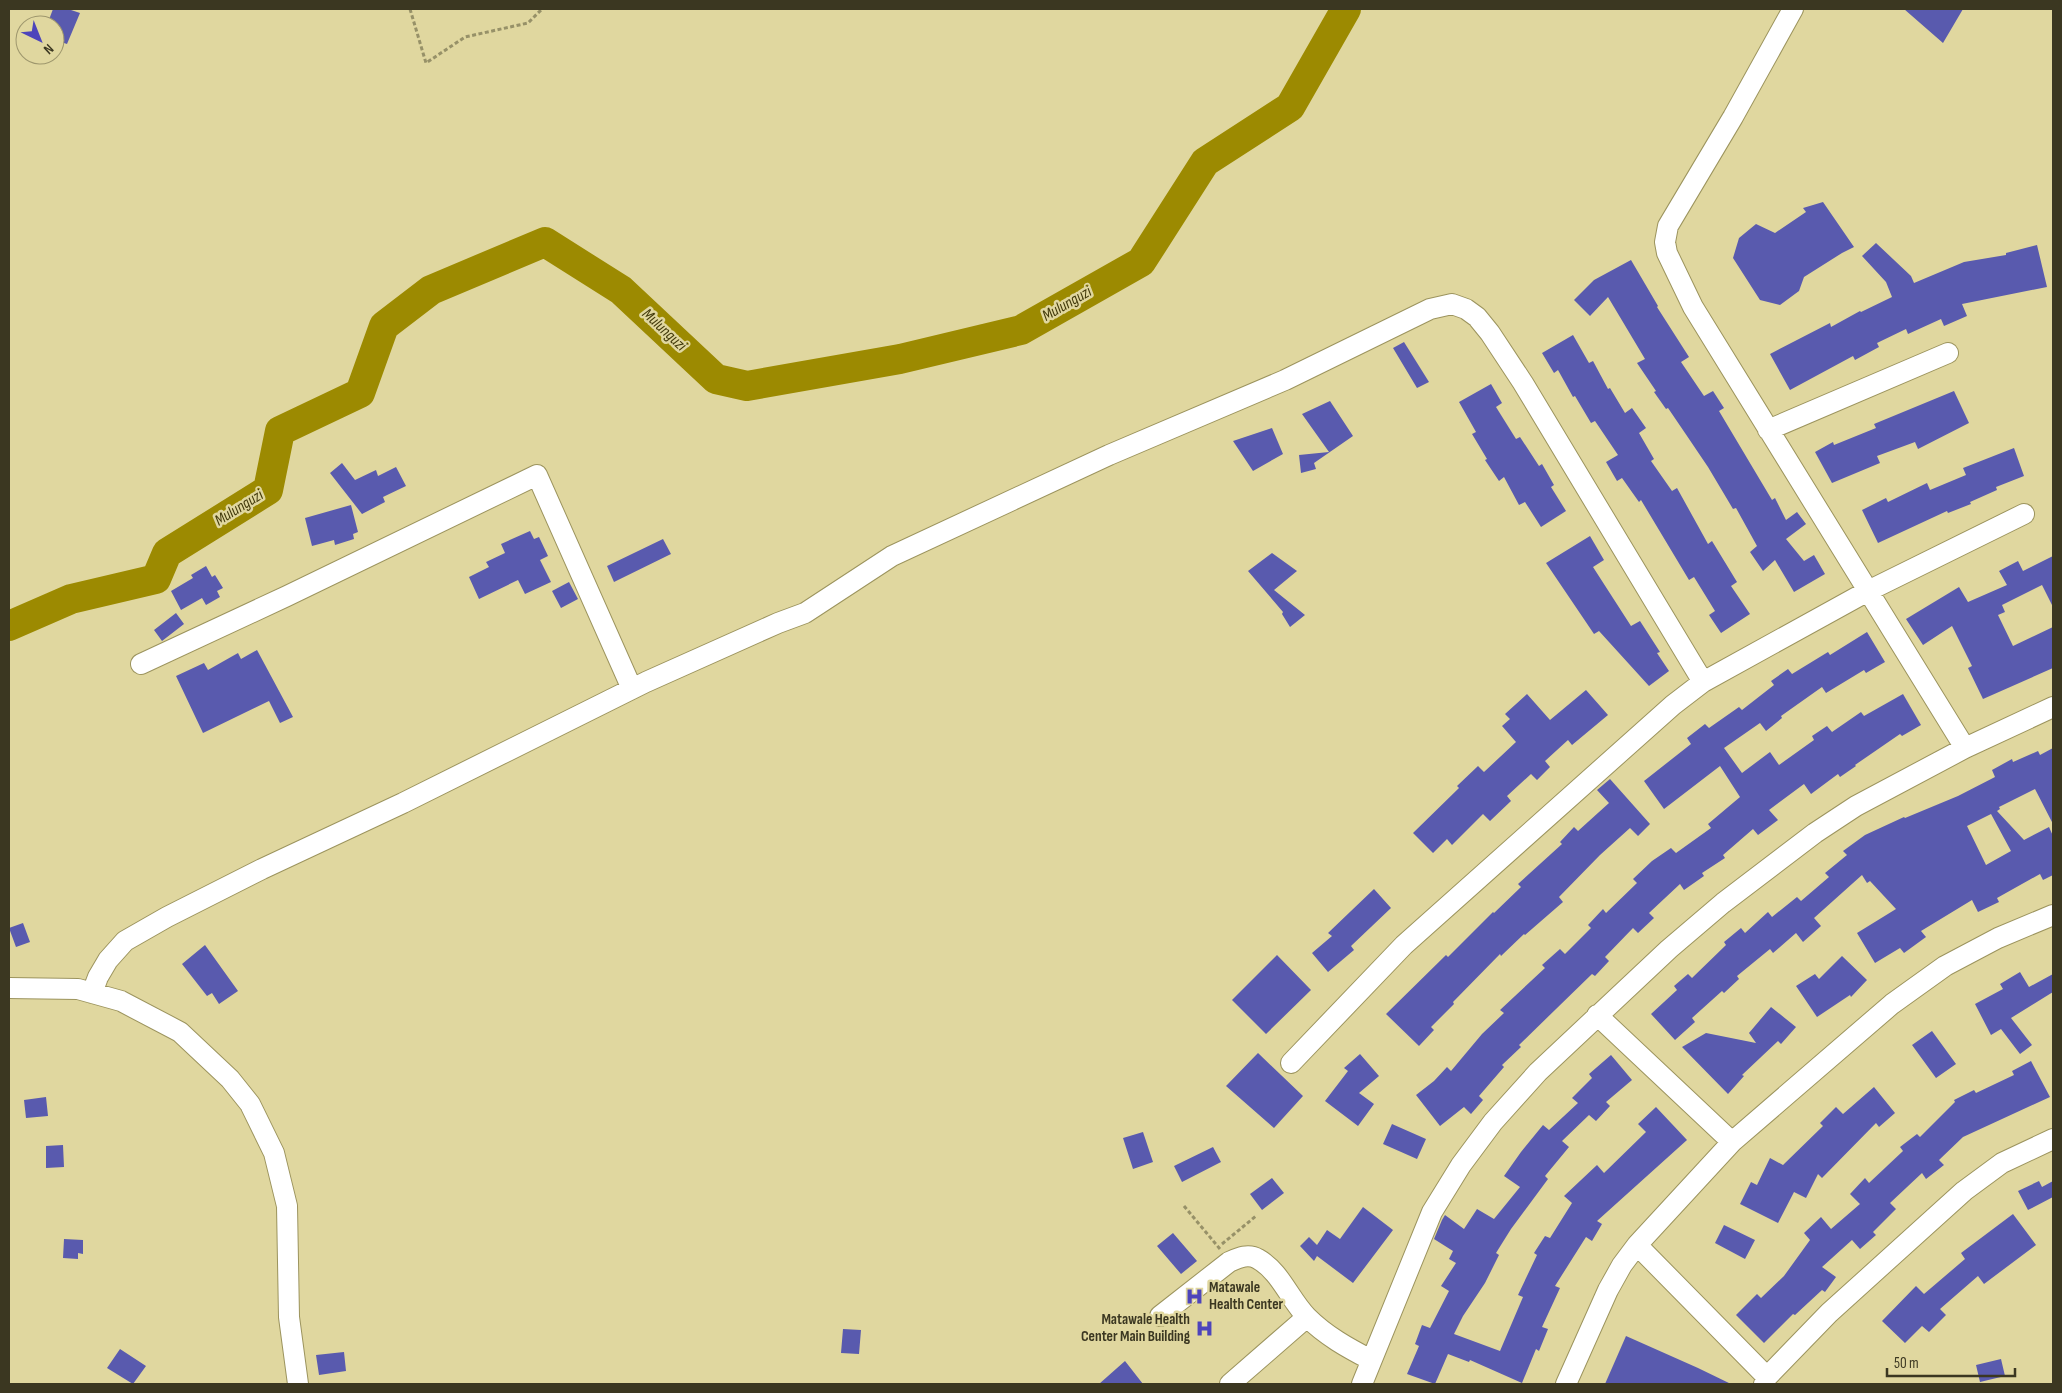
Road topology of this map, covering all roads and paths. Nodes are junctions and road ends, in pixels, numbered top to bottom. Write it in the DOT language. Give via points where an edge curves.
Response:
graph roads {
  1 [pos="410,9"];
  2 [pos="542,9"];
  3 [pos="1793,9"];
  4 [pos="1948,353"];
  5 [pos="1768,430"];
  6 [pos="2024,514"];
  7 [pos="1868,591"];
  8 [pos="141,664"];
  9 [pos="1703,682"];
  10 [pos="632,689"];
  11 [pos="2053,707"];
  12 [pos="1965,748"];
  13 [pos="2053,915"];
  14 [pos="9,988"];
  15 [pos="92,993"];
  16 [pos="1597,1015"];
  17 [pos="1291,1063"];
  18 [pos="2053,1139"];
  19 [pos="1732,1142"];
  20 [pos="1184,1206"];
  21 [pos="1256,1216"];
  22 [pos="1637,1246"];
  23 [pos="1223,1255"];
  24 [pos="1160,1316"];
  25 [pos="1308,1317"];
  26 [pos="1371,1360"];
  27 [pos="1766,1381"];
  28 [pos="298,1384"];
  29 [pos="1230,1384"];
  30 [pos="1362,1384"];
  31 [pos="1566,1384"];
  1 -- 2 [label="path" via="426,63 465,37 528,23"];
  3 -- 5 [label="street" via="1668,226 1666,242 1672,266 1693,307"];
  4 -- 5 [label="street"];
  5 -- 7 [label="street"];
  6 -- 7 [label="street"];
  7 -- 9 [label="street"];
  7 -- 12 [label="street"];
  8 -- 10 [label="street" via="537,475"];
  9 -- 10 [label="street" via="1523,383 1477,317 1452,304 1430,309 1285,380 979,514 892,556 805,613"];
  9 -- 17 [label="street" via="1643,730 1404,945"];
  10 -- 15 [label="street" via="167,917 125,941 108,960"];
  11 -- 12 [label="street"];
  12 -- 16 [label="street" via="1856,806 1815,833 1716,909"];
  13 -- 19 [label="street" via="1998,938 1945,966 1892,1004"];
  14 -- 15 [label="street" via="78,989"];
  15 -- 28 [label="street" via="121,1001 180,1032 230,1079 250,1104 274,1153 287,1206 288,1317"];
  16 -- 19 [label="street"];
  16 -- 26 [label="street" via="1518,1093 1461,1165 1432,1212"];
  18 -- 27 [label="street" via="2002,1164 1964,1190 1829,1314"];
  19 -- 22 [label="street"];
  20 -- 23 [label="path"];
  21 -- 23 [label="path"];
  22 -- 27 [label="street"];
  22 -- 31 [label="street" via="1608,1290"];
  23 -- 24 [label="street"];
  23 -- 25 [label="street" via="1258,1259"];
  25 -- 26 [label="street" via="1341,1344"];
  25 -- 29 [label="street"];
  26 -- 30 [label="street"];
}
